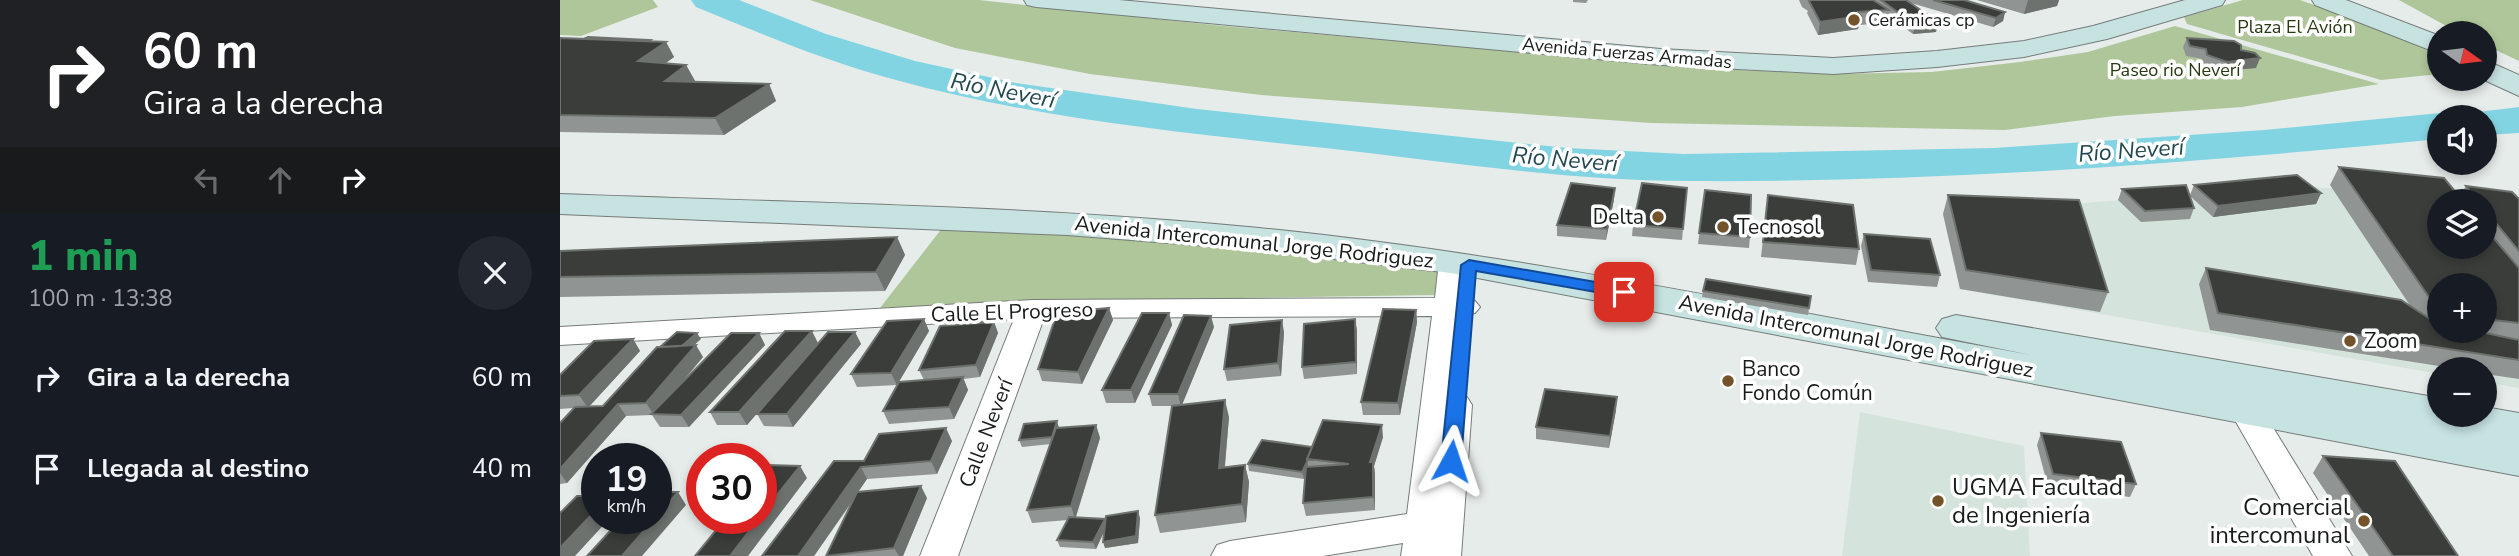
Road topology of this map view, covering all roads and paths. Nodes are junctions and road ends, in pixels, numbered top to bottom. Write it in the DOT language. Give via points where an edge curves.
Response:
graph roads {
  1 [pos="1036,0"];
  2 [pos="1132,0"];
  3 [pos="2157,0"];
  4 [pos="2213,0"];
  5 [pos="2324,0"];
  6 [pos="2356,0"];
  7 [pos="2386,0"];
  8 [pos="2427,22"];
  9 [pos="2427,25"];
  10 [pos="2427,41"];
  11 [pos="2497,59"];
  12 [pos="2497,66"];
  13 [pos="2519,66"];
  14 [pos="2519,87"];
  15 [pos="560,183"];
  16 [pos="560,204"];
  17 [pos="1461,264"];
  18 [pos="1457,307"];
  19 [pos="1033,309"];
  20 [pos="560,336"];
  21 [pos="2244,408"];
  22 [pos="2427,412"];
  23 [pos="2497,425"];
  24 [pos="2519,429"];
  25 [pos="2519,459"];
  26 [pos="1432,540"];
  27 [pos="939,556"];
  28 [pos="1230,556"];
  29 [pos="2333,556"];
  1 -- 4 [label="street, Avenida Fuerzas Armadas" via="1674,58 1833,66 2024,49"];
  2 -- 3 [label="street, Avenida Fuerzas Armadas" via="1716,49 1851,52 2001,39"];
  5 -- 10 [label="street"];
  6 -- 9 [label="street"];
  7 -- 8 [label="street"];
  11 -- 13 [label="street"];
  12 -- 14 [label="street"];
  15 -- 22 [label="street, Avenida Intercomunal Jorge Rodriguez" via="1088,204 1273,218 1463,240"];
  16 -- 17 [label="street, Avenida Intercomunal Jorge Rodriguez" via="1121,227"];
  17 -- 18 [label="street"];
  17 -- 21 [label="street, Avenida Intercomunal Jorge Rodriguez"];
  18 -- 19 [label="street, Calle El Progreso"];
  18 -- 26 [label="street"];
  19 -- 20 [label="street, Calle El Progreso"];
  19 -- 27 [label="street, Calle Neverí"];
  21 -- 25 [label="street, Avenida Intercomunal Jorge Rodriguez"];
  21 -- 29 [label="street"];
  23 -- 24 [label="street, Avenida Intercomunal Jorge Rodriguez"];
  26 -- 28 [label="street"];
}
